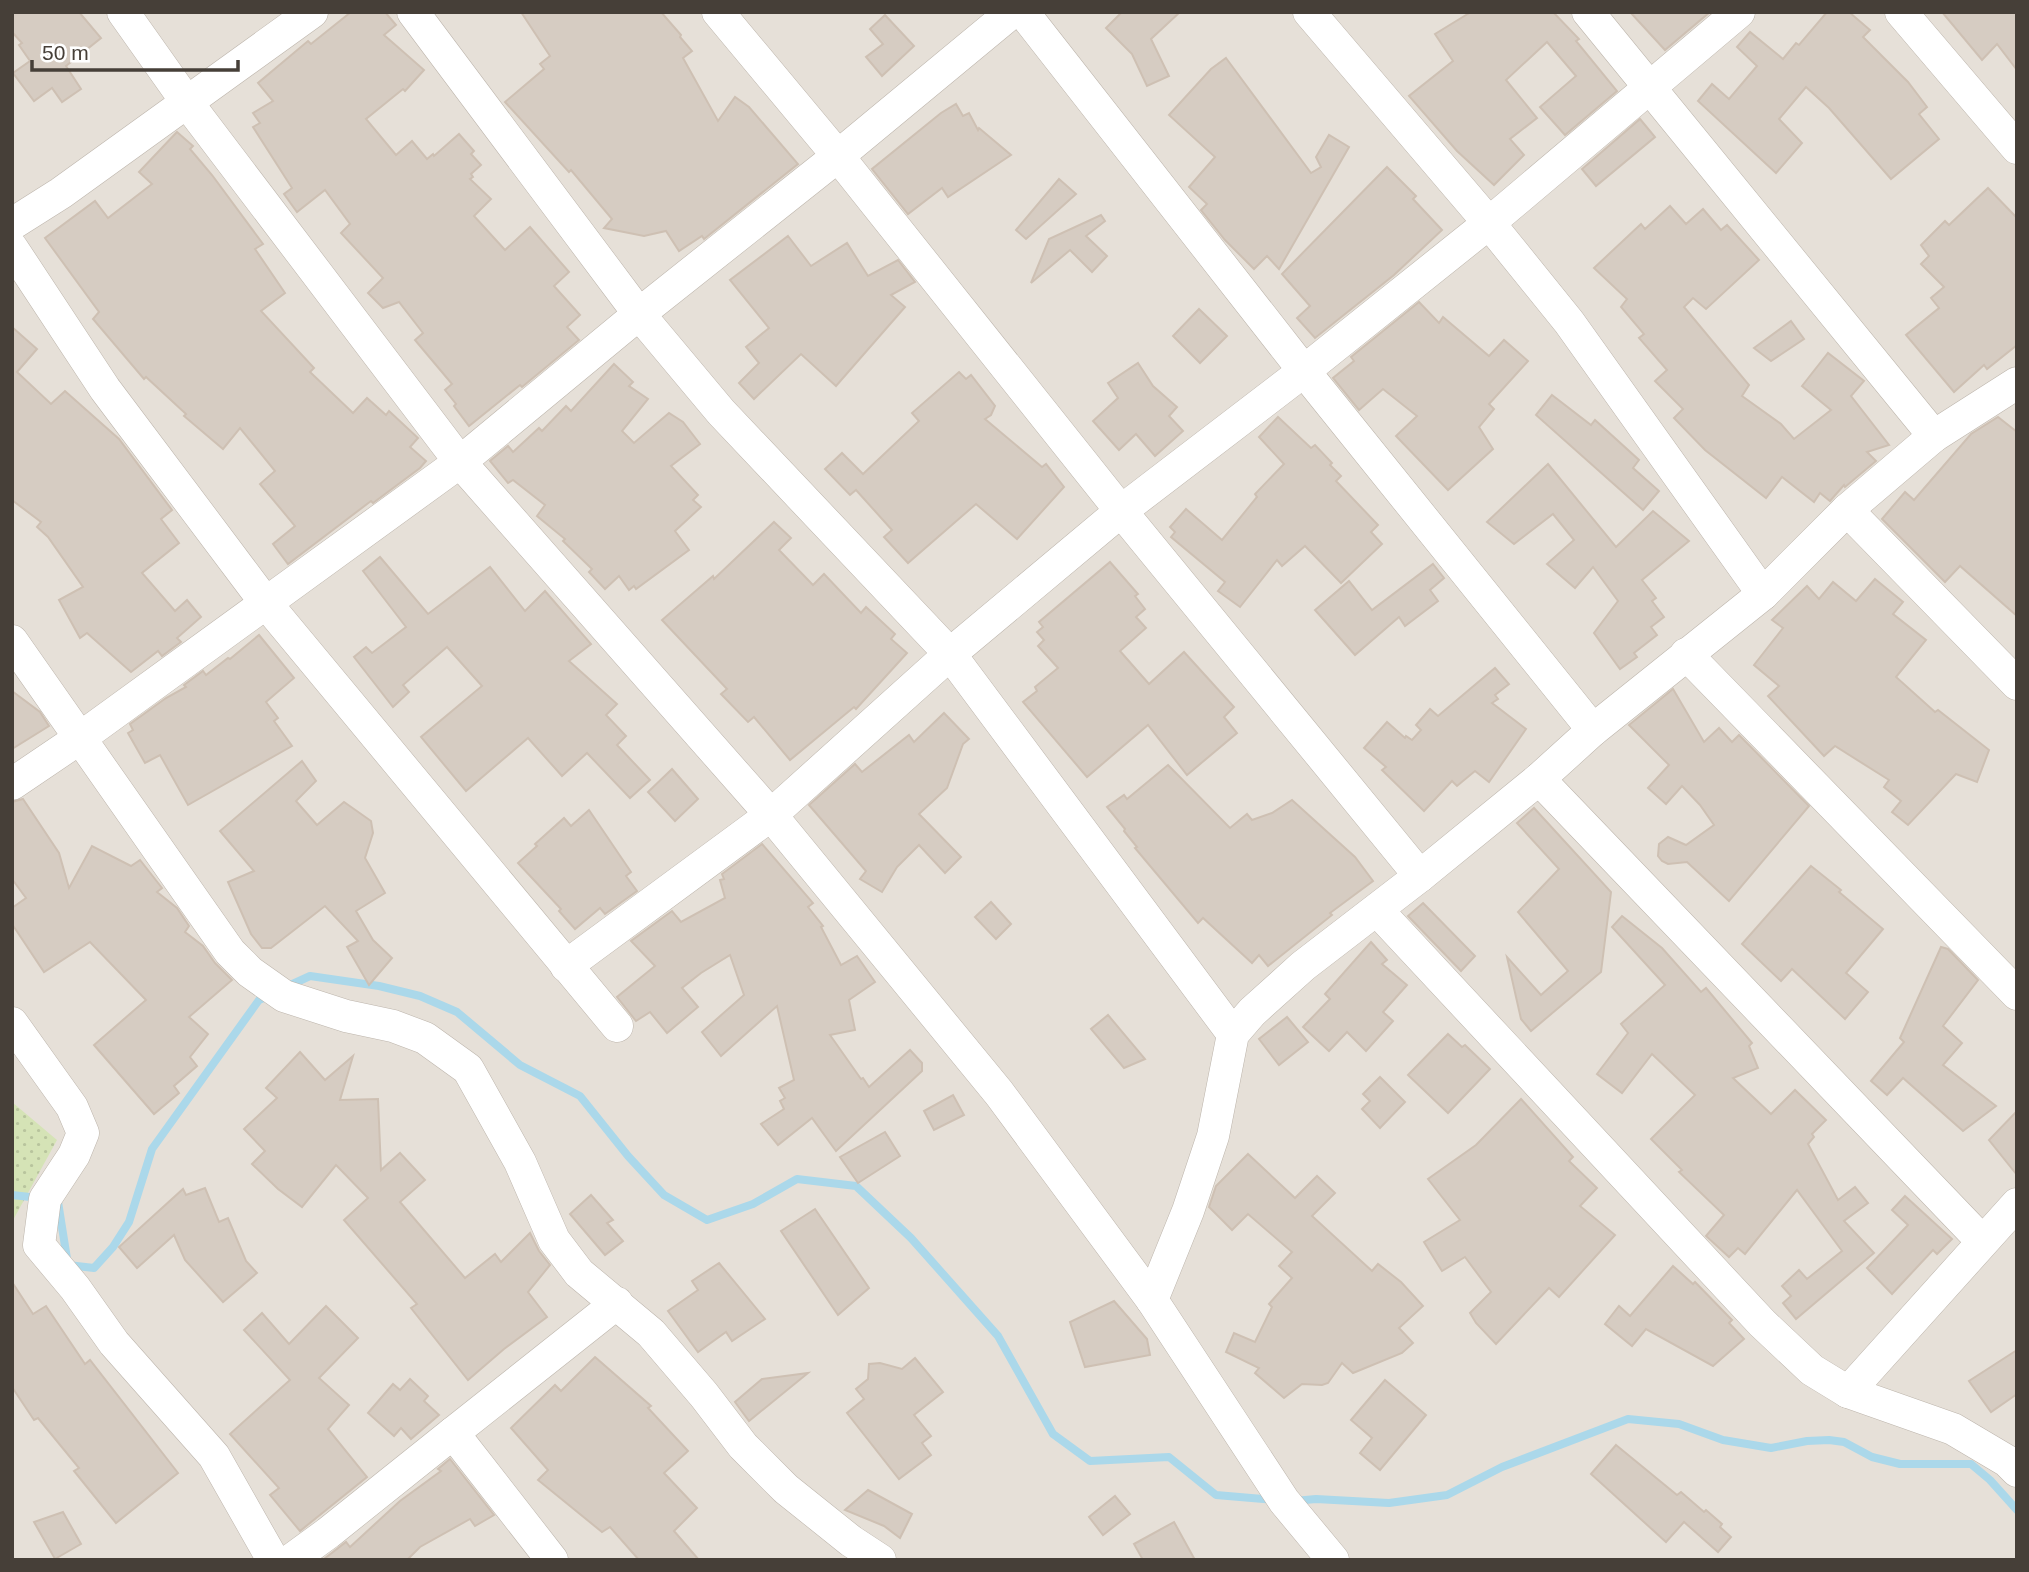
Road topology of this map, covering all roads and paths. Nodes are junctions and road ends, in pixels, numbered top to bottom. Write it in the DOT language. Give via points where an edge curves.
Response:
graph roads {
  1 [pos="123,12"];
  2 [pos="312,12"];
  3 [pos="413,12"];
  4 [pos="718,12"];
  5 [pos="1012,12"];
  6 [pos="1023,12"];
  7 [pos="1309,12"];
  8 [pos="1588,12"];
  9 [pos="1739,12"];
  10 [pos="1901,12"];
  11 [pos="1649,88"];
  12 [pos="186,101"];
  13 [pos="2017,148"];
  14 [pos="838,156"];
  15 [pos="1489,223"];
  16 [pos="12,224"];
  17 [pos="12,248"];
  18 [pos="639,314"];
  19 [pos="1304,371"];
  20 [pos="2013,392"];
  21 [pos="1934,436"];
  22 [pos="460,462"];
  23 [pos="1847,510"];
  24 [pos="1121,511"];
  25 [pos="1763,594"];
  26 [pos="265,602"];
  27 [pos="12,642"];
  28 [pos="950,654"];
  29 [pos="1686,654"];
  30 [pos="2017,684"];
  31 [pos="1593,730"];
  32 [pos="80,738"];
  33 [pos="1539,779"];
  34 [pos="12,784"];
  35 [pos="771,815"];
  36 [pos="1420,876"];
  37 [pos="1377,910"];
  38 [pos="566,966"];
  39 [pos="2017,994"];
  40 [pos="12,1023"];
  41 [pos="617,1026"];
  42 [pos="1233,1034"];
  43 [pos="2017,1204"];
  44 [pos="1982,1241"];
  45 [pos="1152,1300"];
  46 [pos="617,1303"];
  47 [pos="1848,1392"];
  48 [pos="453,1433"];
  49 [pos="2017,1471"];
  50 [pos="273,1560"];
  51 [pos="291,1560"];
  52 [pos="552,1560"];
  53 [pos="880,1560"];
  54 [pos="1334,1560"];
  1 -- 12 [label="street"];
  2 -- 12 [label="street"];
  3 -- 18 [label="street"];
  4 -- 14 [label="street"];
  5 -- 14 [label="street"];
  6 -- 19 [label="street"];
  7 -- 15 [label="street"];
  8 -- 11 [label="street"];
  9 -- 11 [label="street"];
  10 -- 13 [label="street"];
  11 -- 15 [label="street"];
  11 -- 21 [label="street"];
  12 -- 16 [label="street"];
  12 -- 22 [label="street"];
  14 -- 18 [label="street"];
  14 -- 24 [label="street"];
  15 -- 19 [label="street"];
  15 -- 25 [label="street" via="1569,322"];
  17 -- 26 [label="street" via="105,388"];
  18 -- 22 [label="street"];
  18 -- 28 [label="street" via="721,412"];
  19 -- 24 [label="street"];
  19 -- 31 [label="street"];
  20 -- 21 [label="street"];
  21 -- 23 [label="street"];
  22 -- 26 [label="street"];
  22 -- 35 [label="street"];
  23 -- 25 [label="street"];
  23 -- 30 [label="street"];
  24 -- 28 [label="street"];
  24 -- 36 [label="street"];
  25 -- 29 [label="street"];
  26 -- 32 [label="street"];
  26 -- 38 [label="street"];
  27 -- 32 [label="street"];
  28 -- 35 [label="street"];
  28 -- 42 [label="street"];
  29 -- 31 [label="street"];
  29 -- 39 [label="street"];
  31 -- 33 [label="street"];
  32 -- 34 [label="street"];
  32 -- 46 [label="street" via="230,952 250,972 306,1005 425,1038 468,1069 520,1162 554,1240 579,1273"];
  33 -- 36 [label="street"];
  33 -- 44 [label="street"];
  35 -- 38 [label="street"];
  35 -- 45 [label="street" via="999,1093"];
  36 -- 37 [label="street"];
  37 -- 42 [label="street" via="1303,966"];
  37 -- 47 [label="street" via="1762,1323 1812,1370"];
  38 -- 41 [label="street"];
  40 -- 50 [label="street" via="72,1107 83,1133 46,1199 39,1245 114,1343 214,1456"];
  42 -- 45 [label="street" via="1213,1136"];
  43 -- 44 [label="street"];
  44 -- 47 [label="street"];
  45 -- 54 [label="street" via="1284,1501"];
  46 -- 48 [label="street"];
  46 -- 53 [label="street" via="651,1333 743,1446 786,1489"];
  47 -- 49 [label="street" via="1953,1429"];
  48 -- 51 [label="street"];
  48 -- 52 [label="street"];
}
